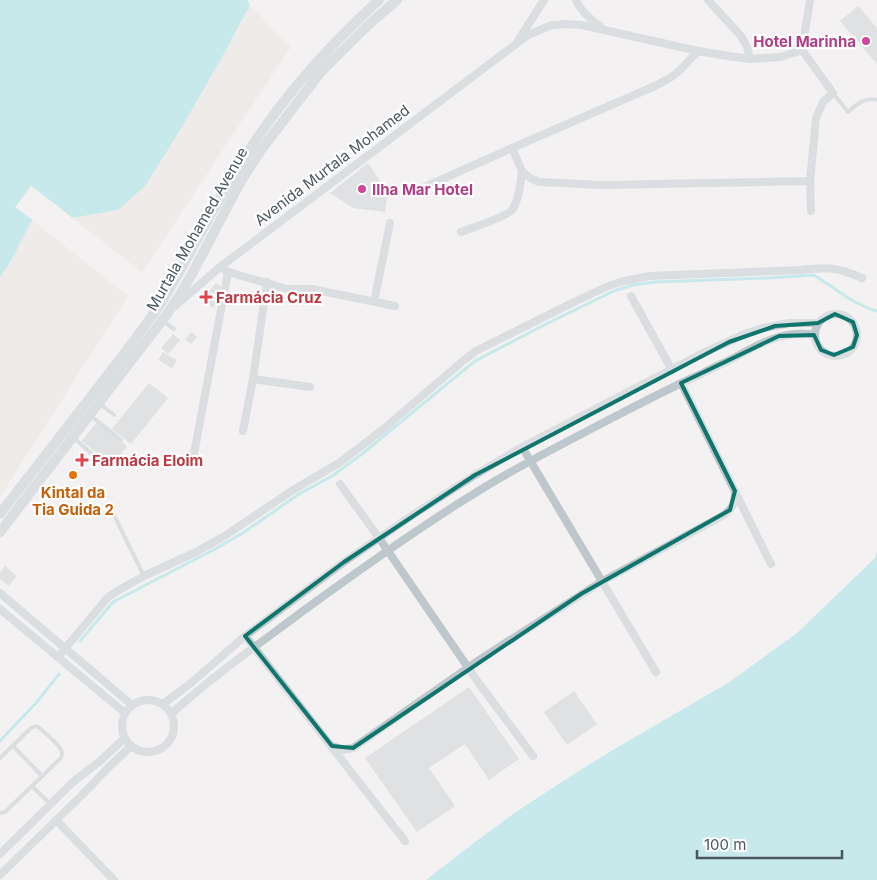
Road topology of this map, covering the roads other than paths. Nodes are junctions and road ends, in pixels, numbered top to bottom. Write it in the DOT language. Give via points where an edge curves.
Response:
graph roads {
  1 [pos="379,0"];
  2 [pos="397,0"];
  3 [pos="544,0"];
  4 [pos="576,0"];
  5 [pos="708,0"];
  6 [pos="810,0"];
  7 [pos="607,31"];
  8 [pos="517,43"];
  9 [pos="802,50"];
  10 [pos="698,51"];
  11 [pos="750,59"];
  12 [pos="833,93"];
  13 [pos="877,100"];
  14 [pos="512,148"];
  15 [pos="522,171"];
  16 [pos="810,181"];
  17 [pos="427,186"];
  18 [pos="811,211"];
  19 [pos="390,223"];
  20 [pos="461,232"];
  21 [pos="220,267"];
  22 [pos="228,272"];
  23 [pos="862,278"];
  24 [pos="267,282"];
  25 [pos="630,296"];
  26 [pos="374,302"];
  27 [pos="395,306"];
  28 [pos="164,317"];
  29 [pos="818,323"];
  30 [pos="174,329"];
  31 [pos="815,335"];
  32 [pos="672,370"];
  33 [pos="253,379"];
  34 [pos="681,383"];
  35 [pos="310,387"];
  36 [pos="99,403"];
  37 [pos="90,415"];
  38 [pos="114,415"];
  39 [pos="243,432"];
  40 [pos="73,436"];
  41 [pos="121,440"];
  42 [pos="522,447"];
  43 [pos="92,454"];
  44 [pos="193,459"];
  45 [pos="530,461"];
  46 [pos="340,484"];
  47 [pos="735,491"];
  48 [pos="110,508"];
  49 [pos="0,514"];
  50 [pos="0,532"];
  51 [pos="379,538"];
  52 [pos="388,551"];
  53 [pos="771,564"];
  54 [pos="144,576"];
  55 [pos="602,582"];
  56 [pos="0,593"];
  57 [pos="0,609"];
  58 [pos="245,636"];
  59 [pos="254,647"];
  60 [pos="65,648"];
  61 [pos="58,657"];
  62 [pos="468,667"];
  63 [pos="656,672"];
  64 [pos="163,704"];
  65 [pos="132,705"];
  66 [pos="126,713"];
  67 [pos="172,713"];
  68 [pos="125,738"];
  69 [pos="13,746"];
  70 [pos="131,746"];
  71 [pos="332,746"];
  72 [pos="533,756"];
  73 [pos="0,758"];
  74 [pos="42,776"];
  75 [pos="32,786"];
  76 [pos="50,804"];
  77 [pos="0,813"];
  78 [pos="56,820"];
  79 [pos="405,841"];
  80 [pos="0,854"];
  81 [pos="0,875"];
  82 [pos="114,880"];
  1 -- 49 [label="street, Murtala Mohamed Avenue" via="327,50 284,100 235,172 183,267 139,335"];
  2 -- 28 [label="street, Murtala Mohamed Avenue" via="320,73 267,142 241,181 189,279"];
  3 -- 8 [label="street"];
  4 -- 7 [label="street" via="586,15"];
  5 -- 11 [label="street" via="741,36"];
  6 -- 9 [label="street"];
  7 -- 8 [label="street" via="582,25 552,25"];
  7 -- 10 [label="street"];
  8 -- 21 [label="street, Avenida Murtala Mohamed"];
  9 -- 11 [label="street" via="781,57"];
  9 -- 12 [label="street"];
  10 -- 11 [label="street"];
  10 -- 14 [label="street" via="680,70 655,86"];
  12 -- 13 [label="lane" via="848,112 859,102"];
  12 -- 16 [label="street" via="817,112"];
  14 -- 15 [label="street"];
  14 -- 17 [label="street"];
  15 -- 16 [label="street" via="540,182 603,185"];
  15 -- 20 [label="street" via="511,211"];
  16 -- 18 [label="street"];
  19 -- 26 [label="street"];
  21 -- 22 [label="street"];
  21 -- 28 [label="street, Avenida Murtala Mohamed"];
  22 -- 24 [label="street"];
  22 -- 44 [label="street"];
  23 -- 54 [label="street" via="847,271 816,268 649,276 606,286 476,351 339,463 223,537"];
  24 -- 26 [label="street" via="287,289 312,289"];
  24 -- 33 [label="street"];
  25 -- 32 [label="street"];
  26 -- 27 [label="street"];
  28 -- 30 [label="lane"];
  28 -- 36 [label="street, Murtala Mohamed Avenue"];
  29 -- 31 [label="street"];
  29 -- 31 [label="street" via="828,315 842,314 853,322 856,341 848,352 827,354 817,344"];
  29 -- 32 [label="street" via="763,328 705,352"];
  31 -- 34 [label="street" via="779,336"];
  32 -- 42 [label="street"];
  33 -- 35 [label="street"];
  33 -- 39 [label="street"];
  34 -- 45 [label="street"];
  34 -- 47 [label="street"];
  36 -- 37 [label="street, Murtala Mohamed Avenue"];
  36 -- 38 [label="lane"];
  37 -- 40 [label="street, Murtala Mohamed Avenue"];
  37 -- 41 [label="lane"];
  40 -- 43 [label="lane"];
  40 -- 50 [label="street, Murtala Mohamed Avenue"];
  42 -- 45 [label="street"];
  42 -- 51 [label="street"];
  45 -- 52 [label="street"];
  45 -- 55 [label="street"];
  46 -- 51 [label="street"];
  47 -- 53 [label="street"];
  47 -- 55 [label="street" via="735,502 724,516"];
  48 -- 54 [label="lane"];
  51 -- 52 [label="street"];
  51 -- 58 [label="street"];
  52 -- 59 [label="street"];
  52 -- 62 [label="street"];
  54 -- 60 [label="street" via="108,597"];
  55 -- 62 [label="street"];
  55 -- 63 [label="street"];
  56 -- 60 [label="street"];
  57 -- 61 [label="street"];
  58 -- 59 [label="street"];
  58 -- 64 [label="street"];
  59 -- 67 [label="street"];
  59 -- 71 [label="street"];
  60 -- 61 [label="street"];
  60 -- 65 [label="street"];
  61 -- 66 [label="street"];
  62 -- 71 [label="street" via="353,748 342,750"];
  62 -- 72 [label="street"];
  64 -- 65 [label="street" via="144,700"];
  64 -- 67 [label="street"];
  65 -- 66 [label="street"];
  66 -- 68 [label="street" via="122,725"];
  67 -- 70 [label="street" via="173,737 162,749 146,753"];
  68 -- 70 [label="street"];
  68 -- 76 [label="street"];
  69 -- 73 [label="lane"];
  69 -- 74 [label="lane"];
  69 -- 74 [label="lane" via="36,726 61,749 61,758"];
  70 -- 78 [label="street"];
  71 -- 79 [label="street"];
  74 -- 75 [label="lane"];
  75 -- 76 [label="lane"];
  75 -- 77 [label="lane"];
  76 -- 80 [label="street"];
  78 -- 81 [label="street"];
  78 -- 82 [label="street"];
}
